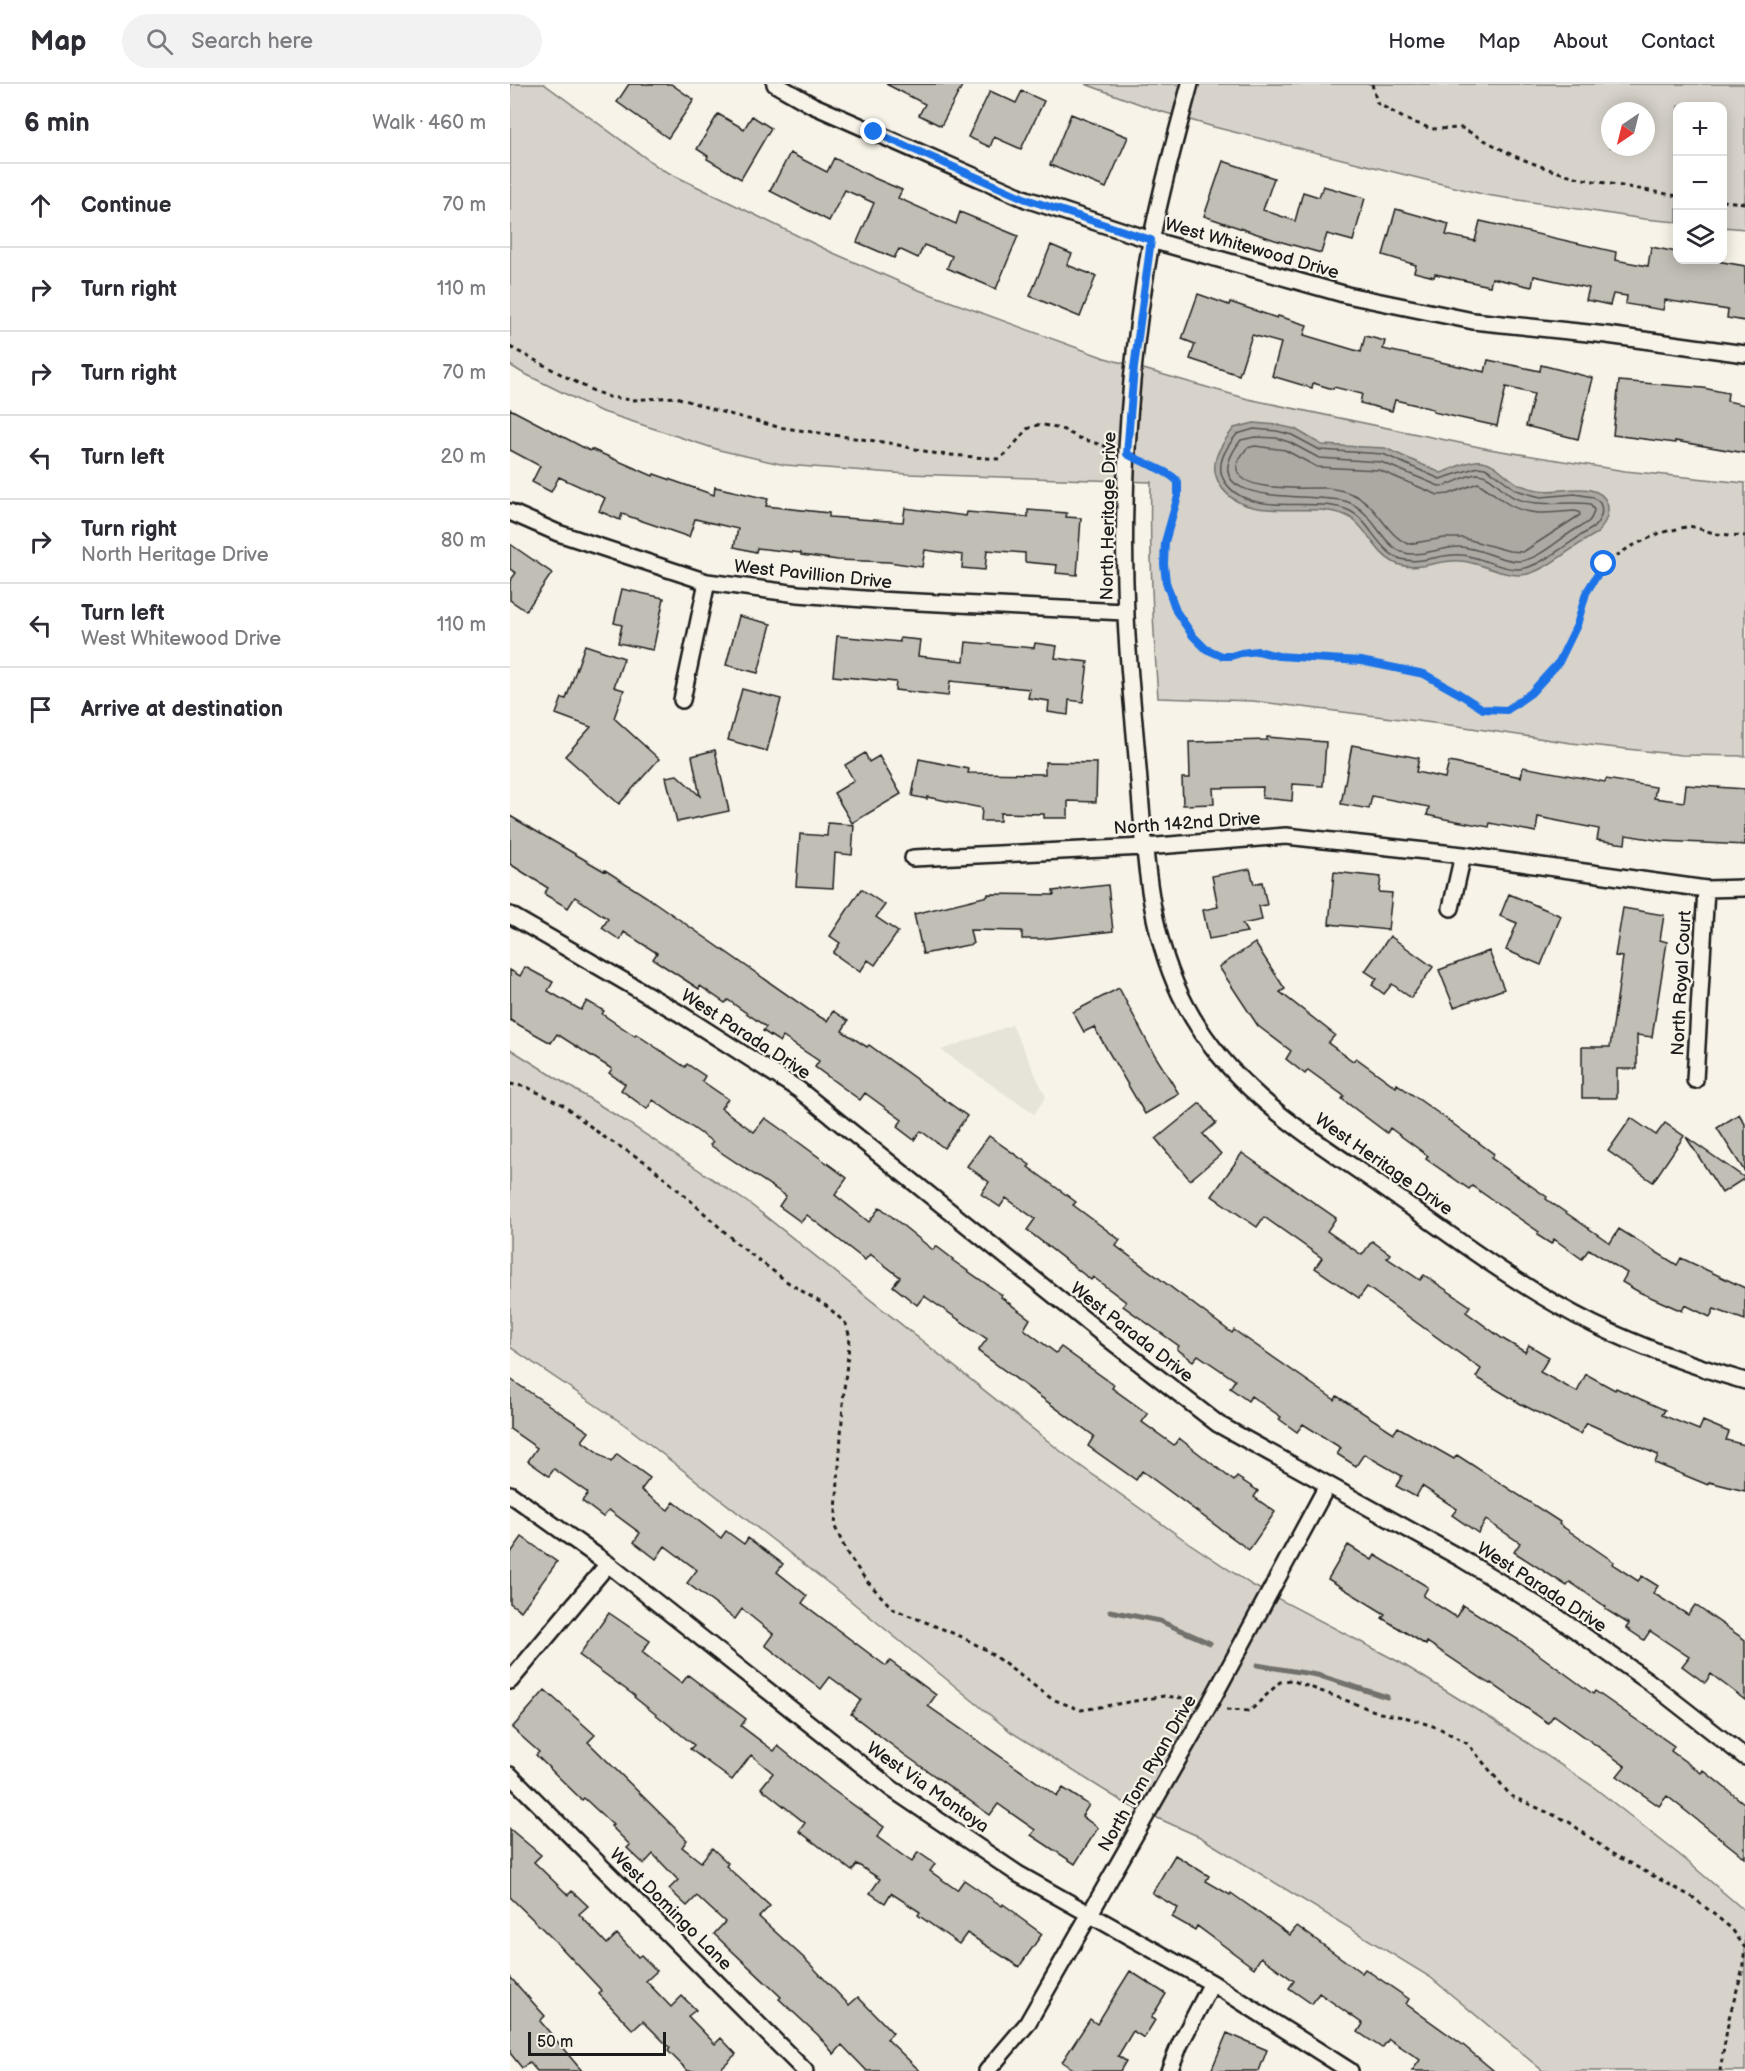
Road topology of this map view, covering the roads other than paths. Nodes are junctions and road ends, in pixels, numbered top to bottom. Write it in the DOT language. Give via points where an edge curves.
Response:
graph roads {
  1 [pos="775,84"];
  2 [pos="1190,84"];
  3 [pos="1151,240"];
  4 [pos="1745,354"];
  5 [pos="510,512"];
  6 [pos="706,582"];
  7 [pos="1125,612"];
  8 [pos="682,700"];
  9 [pos="1144,847"];
  10 [pos="1463,855"];
  11 [pos="913,858"];
  12 [pos="1745,888"];
  13 [pos="1706,889"];
  14 [pos="1451,908"];
  15 [pos="510,915"];
  16 [pos="1695,1080"];
  17 [pos="1745,1381"];
  18 [pos="1327,1486"];
  19 [pos="510,1494"];
  20 [pos="608,1564"];
  21 [pos="510,1681"];
  22 [pos="1745,1757"];
  23 [pos="510,1775"];
  24 [pos="1089,1914"];
  25 [pos="1212,1983"];
  26 [pos="805,2071"];
  27 [pos="987,2071"];
  28 [pos="1169,2071"];
  29 [pos="1350,2071"];
  1 -- 3 [label="street, West Whitewood Drive" via="812,105 1026,199"];
  2 -- 3 [label="street, North Heritage Drive"];
  3 -- 4 [label="street, West Whitewood Drive" via="1347,295 1473,321"];
  3 -- 7 [label="street, North Heritage Drive" via="1127,454"];
  5 -- 6 [label="street, West Pavillion Drive" via="558,533"];
  6 -- 7 [label="street, West Pavillion Drive" via="877,600"];
  6 -- 8 [label="street"];
  7 -- 9 [label="street, North Heritage Drive"];
  9 -- 10 [label="street, North 142nd Drive" via="1286,836"];
  9 -- 11 [label="street, North 142nd Drive"];
  9 -- 17 [label="street, West Heritage Drive" via="1157,935 1173,981 1203,1034 1247,1088 1298,1128 1539,1294 1649,1348"];
  10 -- 13 [label="street, North 142nd Drive"];
  10 -- 14 [label="street"];
  12 -- 13 [label="street, North 142nd Drive"];
  13 -- 16 [label="street, North Royal Court"];
  15 -- 18 [label="street, West Parada Drive" via="679,1013 798,1089 1218,1424"];
  18 -- 22 [label="street, West Parada Drive" via="1462,1559 1557,1617 1648,1681"];
  18 -- 24 [label="street, North Tom Ryan Drive" via="1209,1705"];
  19 -- 20 [label="street, West Via Montoya"];
  20 -- 21 [label="street"];
  20 -- 24 [label="street, West Via Montoya" via="892,1789 1018,1874"];
  23 -- 26 [label="street, West Domingo Lane"];
  24 -- 25 [label="street, West Via Montoya"];
  24 -- 27 [label="street, North Tom Ryan Drive" via="1027,2024"];
  25 -- 28 [label="street"];
  25 -- 29 [label="street, West Via Montoya"];
}
